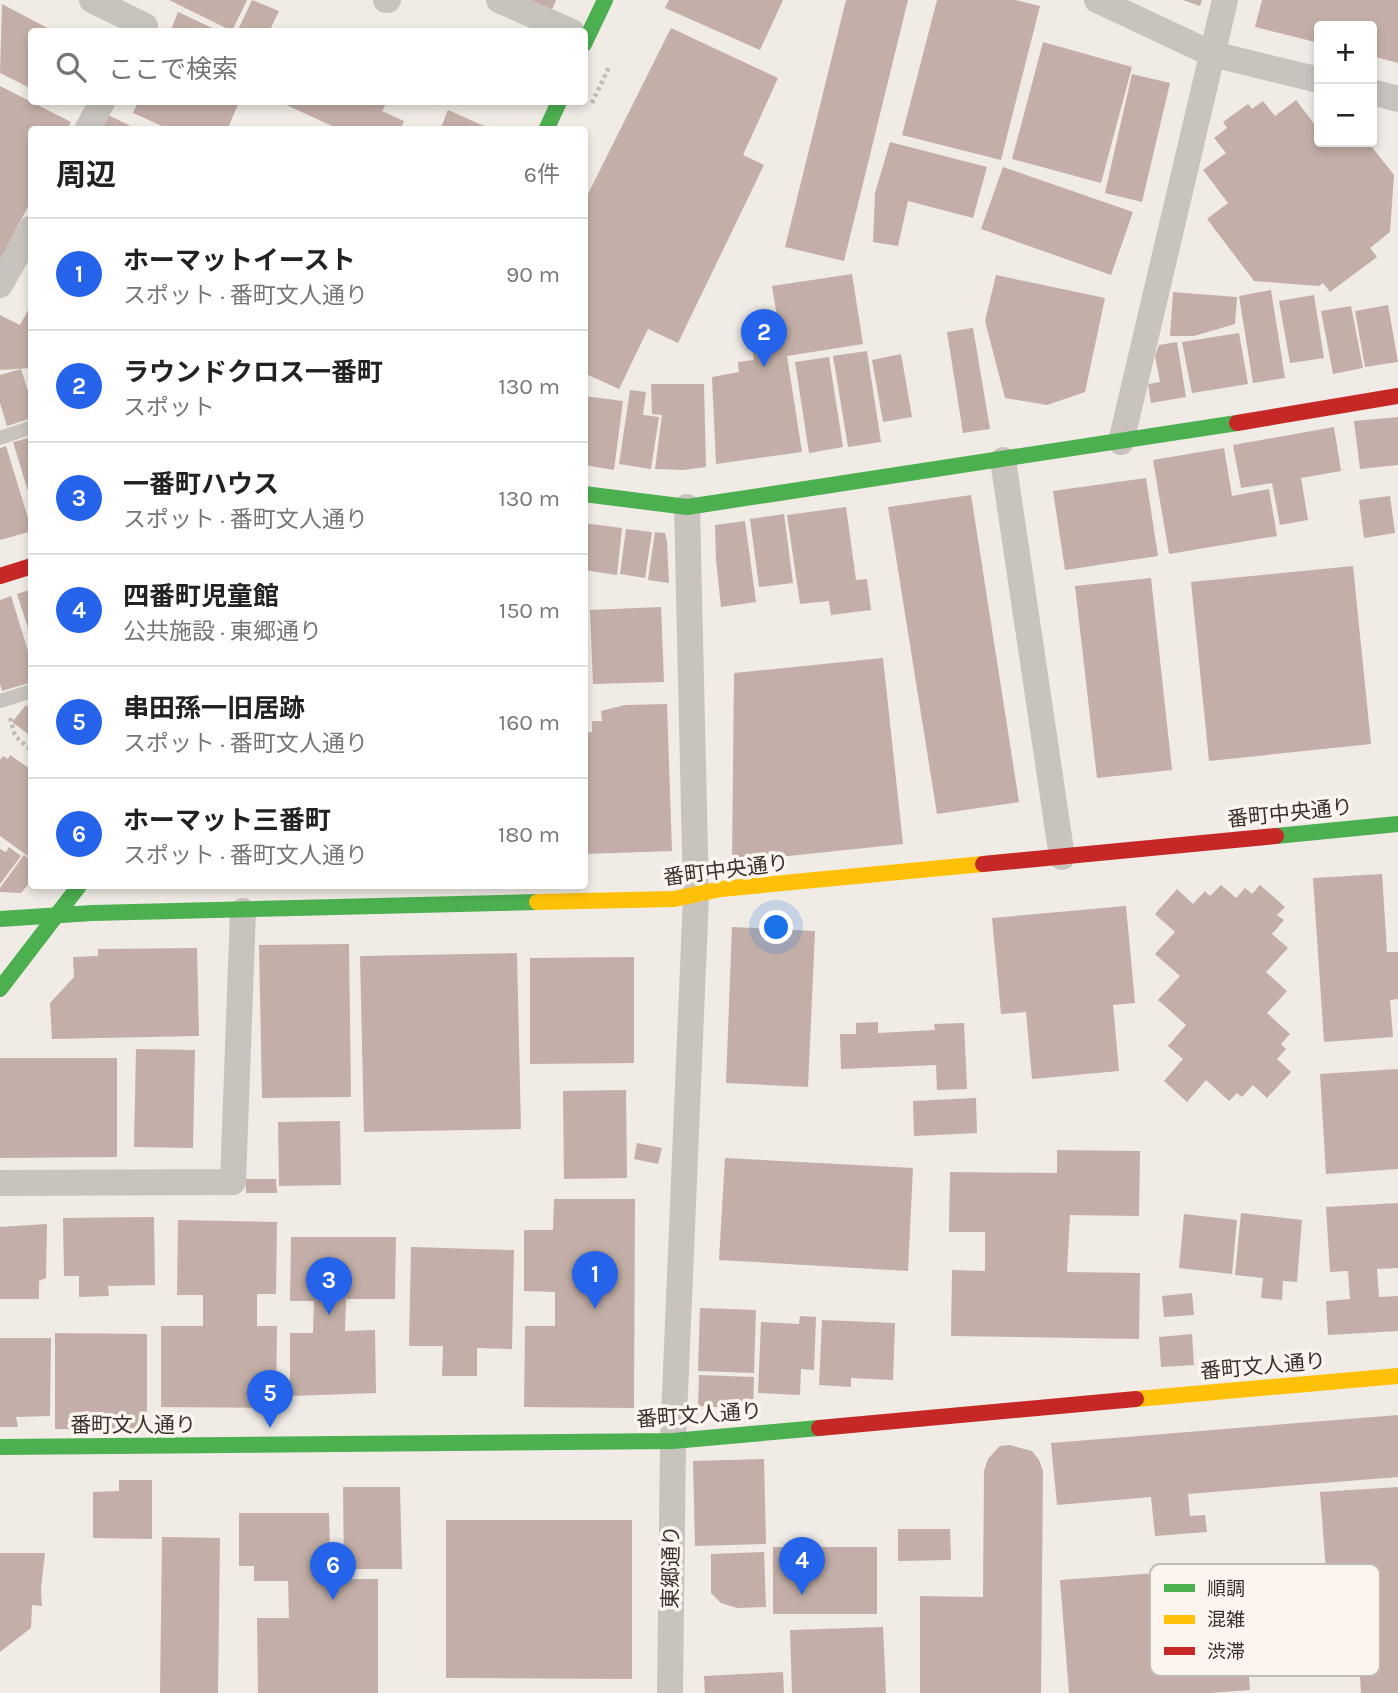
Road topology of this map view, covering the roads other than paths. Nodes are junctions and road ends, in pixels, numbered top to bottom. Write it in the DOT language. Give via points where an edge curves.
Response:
graph roads {
  1 [pos="92,0"];
  2 [pos="499,0"];
  3 [pos="605,0"];
  4 [pos="1097,0"];
  5 [pos="1225,0"];
  6 [pos="144,28"];
  7 [pos="560,28"];
  8 [pos="588,28"];
  9 [pos="1212,54"];
  10 [pos="1314,79"];
  11 [pos="1377,93"];
  12 [pos="1398,99"];
  13 [pos="100,105"];
  14 [pos="558,105"];
  15 [pos="89,126"];
  16 [pos="548,126"];
  17 [pos="28,235"];
  18 [pos="0,285"];
  19 [pos="1398,396"];
  20 [pos="28,428"];
  21 [pos="0,438"];
  22 [pos="1121,442"];
  23 [pos="1003,460"];
  24 [pos="588,495"];
  25 [pos="687,507"];
  26 [pos="28,567"];
  27 [pos="0,576"];
  28 [pos="28,692"];
  29 [pos="0,701"];
  30 [pos="1398,824"];
  31 [pos="1062,857"];
  32 [pos="77,889"];
  33 [pos="696,896"];
  34 [pos="243,911"];
  35 [pos="57,915"];
  36 [pos="0,919"];
  37 [pos="0,989"];
  38 [pos="0,1183"];
  39 [pos="1398,1376"];
  40 [pos="673,1441"];
  41 [pos="0,1447"];
  42 [pos="670,1693"];
  1 -- 6 [label="street"];
  2 -- 7 [label="street"];
  3 -- 8 [label="street"];
  4 -- 9 [label="street"];
  5 -- 9 [label="street"];
  9 -- 10 [label="street"];
  9 -- 22 [label="street"];
  11 -- 12 [label="street"];
  13 -- 15 [label="street"];
  14 -- 16 [label="street"];
  17 -- 18 [label="street"];
  19 -- 22 [label="street"];
  20 -- 21 [label="lane"];
  22 -- 23 [label="street"];
  23 -- 25 [label="street"];
  23 -- 31 [label="street"];
  24 -- 25 [label="street"];
  25 -- 33 [label="street, 東郷通り"];
  26 -- 27 [label="street"];
  28 -- 29 [label="lane"];
  30 -- 31 [label="street, 番町中央通り"];
  31 -- 33 [label="street, 番町中央通り" via="721,889"];
  32 -- 35 [label="street"];
  33 -- 34 [label="street, 番町中央通り"];
  33 -- 40 [label="street, 東郷通り"];
  34 -- 35 [label="street, 番町中央通り"];
  34 -- 38 [label="street" via="233,1182"];
  35 -- 36 [label="street, 番町中央通り"];
  35 -- 37 [label="street"];
  39 -- 40 [label="street, 番町文人通り"];
  40 -- 41 [label="street, 番町文人通り"];
  40 -- 42 [label="street, 東郷通り"];
}
